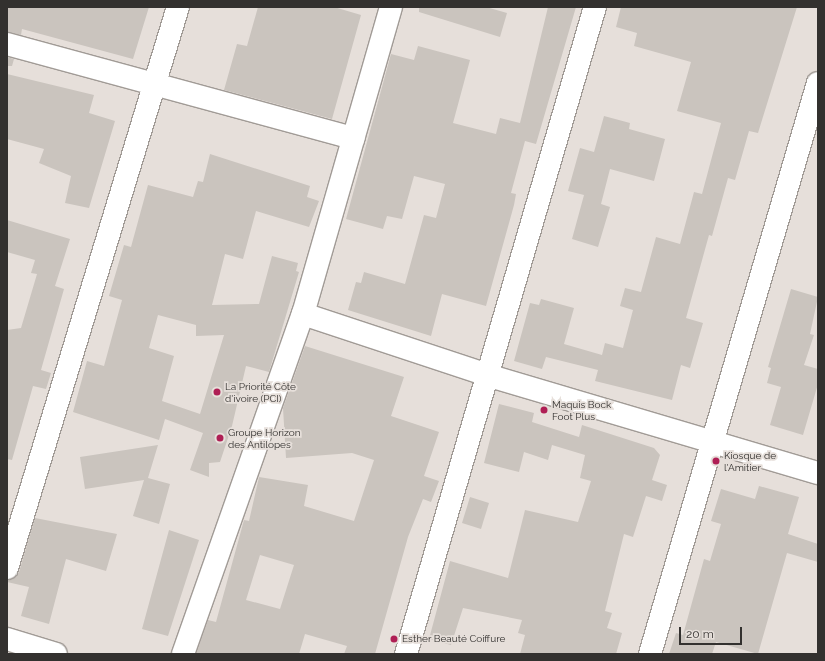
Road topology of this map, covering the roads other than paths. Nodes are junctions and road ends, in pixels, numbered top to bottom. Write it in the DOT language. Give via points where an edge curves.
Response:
graph roads {
  1 [pos="178,7"];
  2 [pos="391,7"];
  3 [pos="595,7"];
  4 [pos="7,44"];
  5 [pos="818,83"];
  6 [pos="155,84"];
  7 [pos="353,138"];
  8 [pos="303,314"];
  9 [pos="490,376"];
  10 [pos="714,440"];
  11 [pos="818,473"];
  12 [pos="7,568"];
  13 [pos="7,639"];
  14 [pos="56,654"];
  15 [pos="183,654"];
  16 [pos="406,654"];
  17 [pos="650,654"];
  1 -- 6 [label="street"];
  2 -- 7 [label="street"];
  3 -- 9 [label="street"];
  4 -- 6 [label="street"];
  5 -- 10 [label="street"];
  6 -- 7 [label="street"];
  6 -- 12 [label="street"];
  7 -- 8 [label="street"];
  8 -- 9 [label="street"];
  8 -- 15 [label="street"];
  9 -- 10 [label="street"];
  9 -- 16 [label="street"];
  10 -- 11 [label="street"];
  10 -- 17 [label="street"];
  13 -- 14 [label="street"];
}
